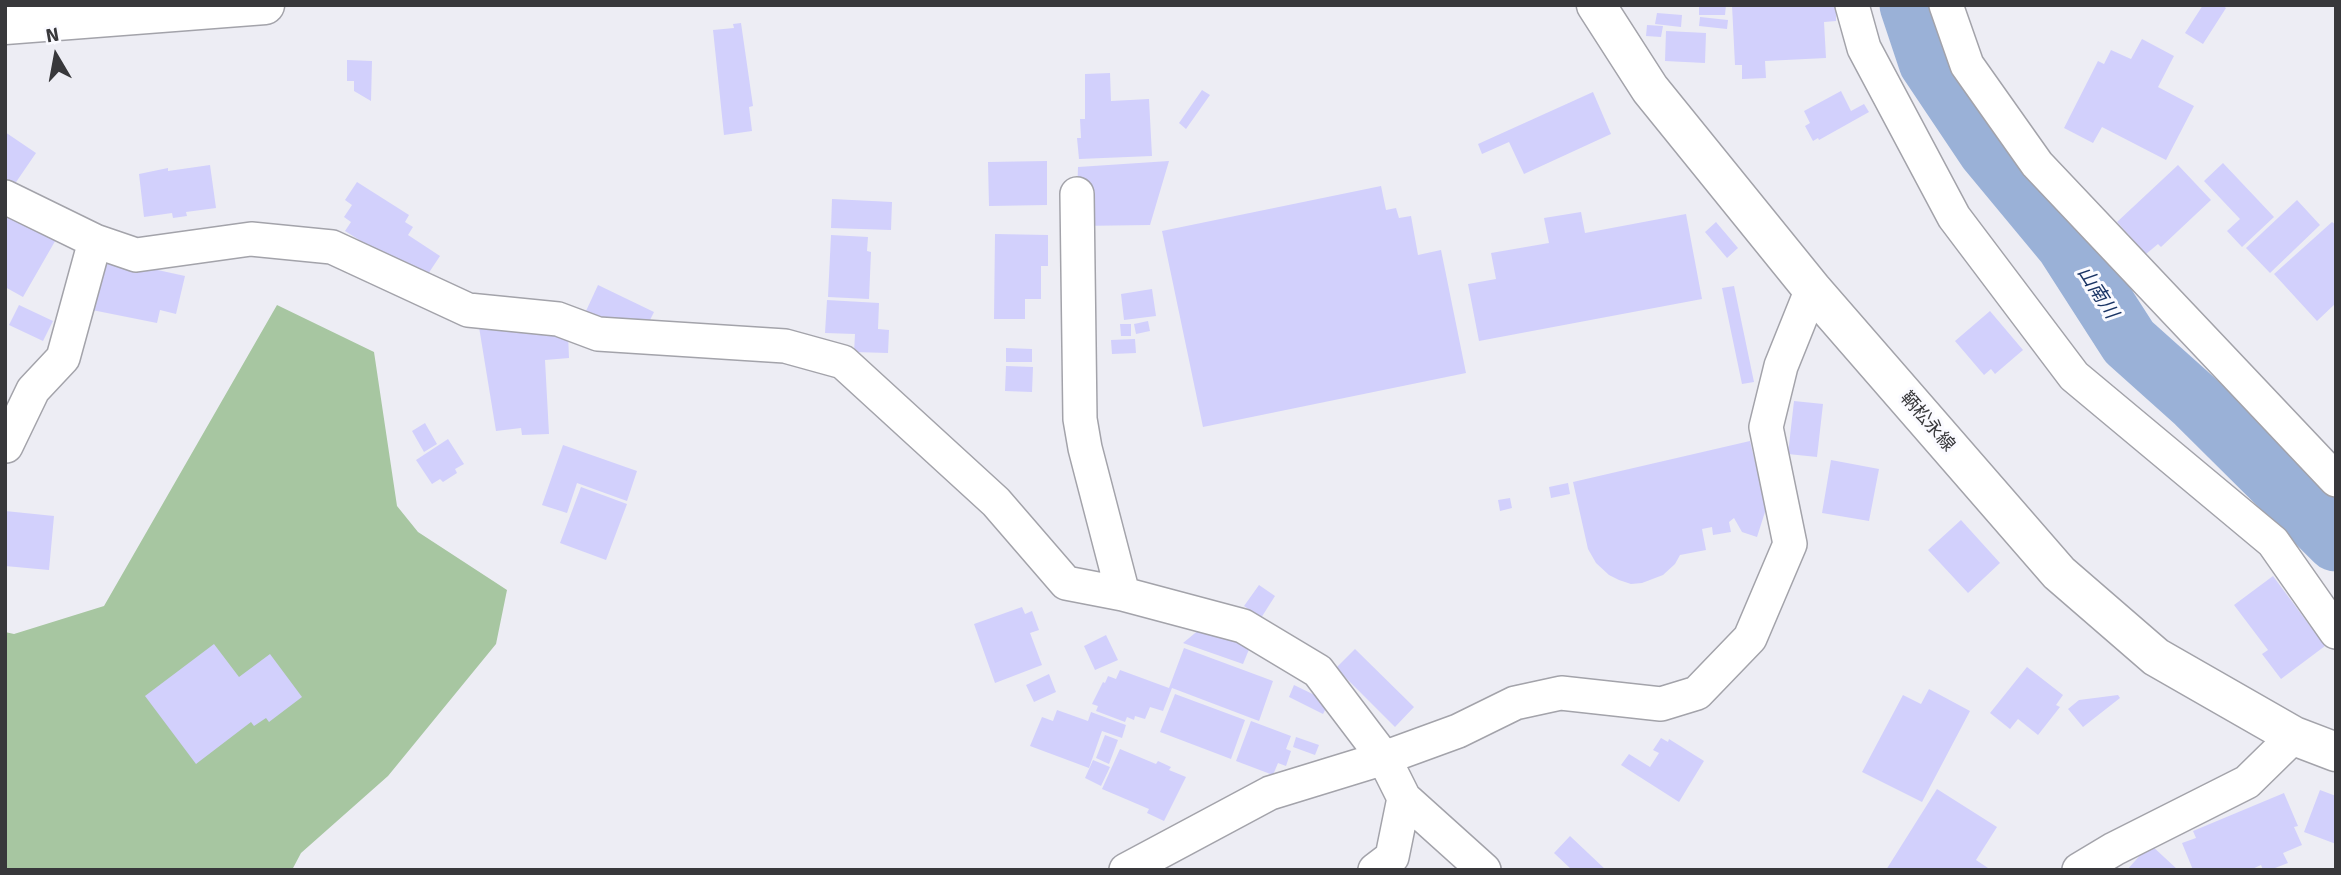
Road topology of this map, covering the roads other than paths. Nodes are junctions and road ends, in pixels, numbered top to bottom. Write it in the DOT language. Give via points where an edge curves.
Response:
graph roads {
  1 [pos="265,5"];
  2 [pos="1596,5"];
  3 [pos="1852,5"];
  4 [pos="1946,5"];
  5 [pos="5,25"];
  6 [pos="1077,194"];
  7 [pos="5,197"];
  8 [pos="95,242"];
  9 [pos="1812,289"];
  10 [pos="6,446"];
  11 [pos="2336,480"];
  12 [pos="1123,594"];
  13 [pos="2336,632"];
  14 [pos="2294,736"];
  15 [pos="2336,752"];
  16 [pos="1384,758"];
  17 [pos="1404,798"];
  18 [pos="1126,870"];
  19 [pos="1375,870"];
  20 [pos="1485,870"];
  21 [pos="2079,870"];
  1 -- 5 [label="main road"];
  2 -- 9 [label="main road, 鞆松永線" via="1650,89"];
  3 -- 13 [label="street" via="1864,48 1954,216 2074,376 2273,542"];
  4 -- 11 [label="street" via="1967,65 2037,164"];
  6 -- 12 [label="street" via="1080,419"];
  7 -- 8 [label="street"];
  8 -- 10 [label="street" via="63,358 33,390"];
  8 -- 12 [label="street" via="136,255 251,239 332,247 468,310 558,319 598,334 785,346 843,362 996,502 1066,583"];
  9 -- 14 [label="main road, 鞆松永線" via="2059,573 2156,657"];
  9 -- 16 [label="street" via="1781,366 1766,426 1790,544 1750,638 1697,693 1661,704 1561,693 1515,703 1458,731"];
  12 -- 16 [label="street" via="1243,626 1318,671"];
  14 -- 15 [label="main road, 鞆松永線"];
  14 -- 21 [label="street" via="2247,782"];
  16 -- 17 [label="street"];
  16 -- 18 [label="street" via="1270,793"];
  17 -- 19 [label="street" via="1392,857"];
  17 -- 20 [label="street"];
}
